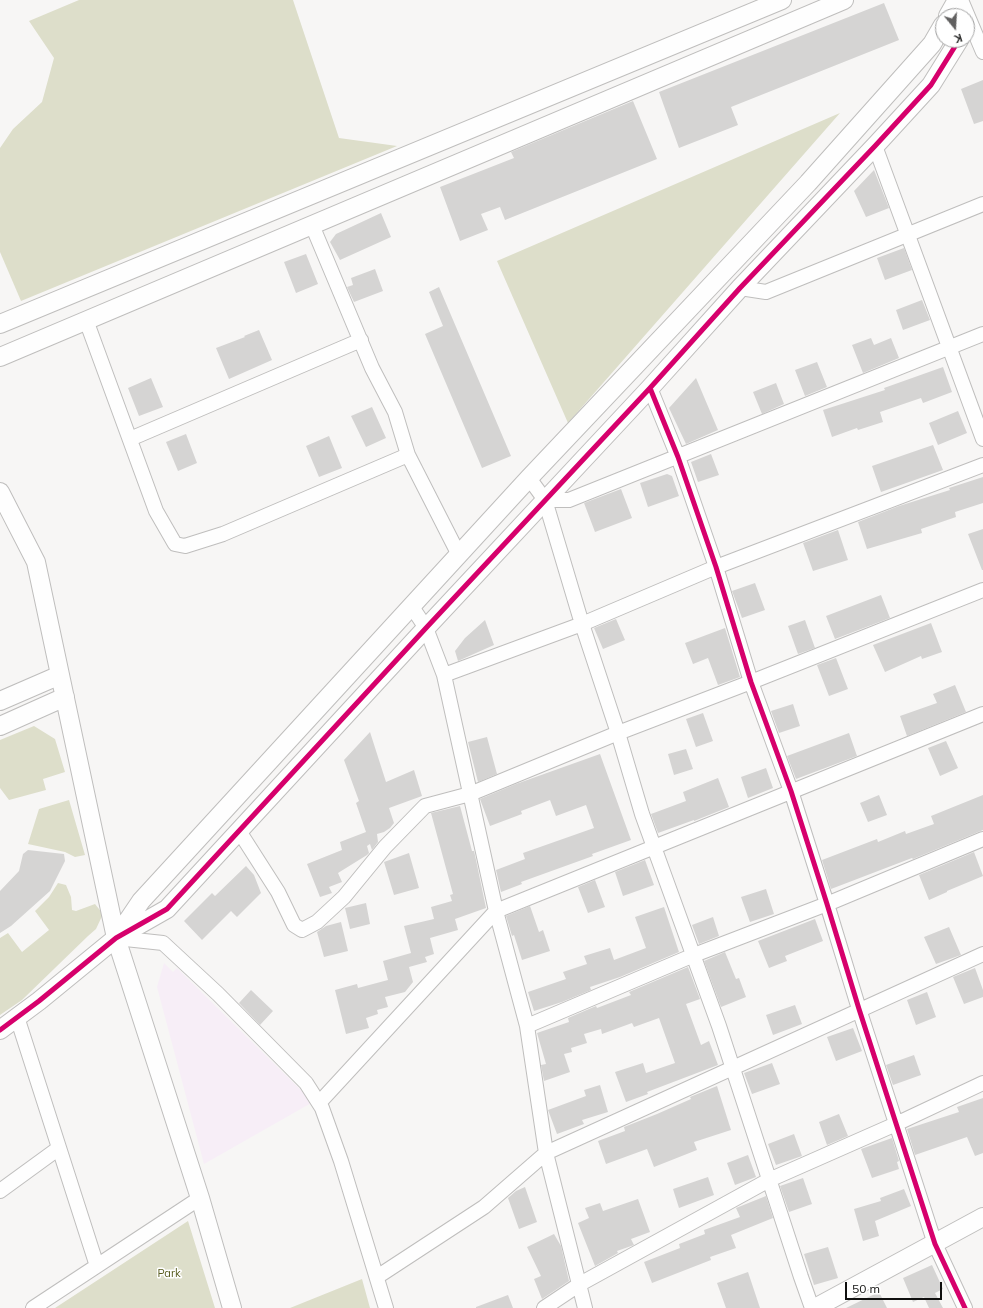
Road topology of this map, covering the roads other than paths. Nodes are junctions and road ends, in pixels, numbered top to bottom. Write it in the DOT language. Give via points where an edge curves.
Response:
graph roads {
  1 [pos="782,0"];
  2 [pos="844,0"];
  3 [pos="959,0"];
  4 [pos="935,39"];
  5 [pos="954,48"];
  6 [pos="983,52"];
  7 [pos="875,146"];
  8 [pos="983,204"];
  9 [pos="312,225"];
  10 [pos="909,234"];
  11 [pos="740,288"];
  12 [pos="86,320"];
  13 [pos="0,324"];
  14 [pos="983,334"];
  15 [pos="361,340"];
  16 [pos="950,348"];
  17 [pos="0,357"];
  18 [pos="650,388"];
  19 [pos="130,439"];
  20 [pos="983,439"];
  21 [pos="408,455"];
  22 [pos="678,457"];
  23 [pos="983,465"];
  24 [pos="529,478"];
  25 [pos="0,492"];
  26 [pos="545,500"];
  27 [pos="459,555"];
  28 [pos="716,567"];
  29 [pos="983,590"];
  30 [pos="412,607"];
  31 [pos="582,624"];
  32 [pos="426,628"];
  33 [pos="60,675"];
  34 [pos="444,675"];
  35 [pos="751,682"];
  36 [pos="65,698"];
  37 [pos="0,701"];
  38 [pos="983,714"];
  39 [pos="0,726"];
  40 [pos="618,733"];
  41 [pos="791,791"];
  42 [pos="470,794"];
  43 [pos="239,831"];
  44 [pos="983,839"];
  45 [pos="654,846"];
  46 [pos="827,904"];
  47 [pos="496,911"];
  48 [pos="116,938"];
  49 [pos="983,954"];
  50 [pos="694,955"];
  51 [pos="859,1009"];
  52 [pos="17,1017"];
  53 [pos="527,1026"];
  54 [pos="0,1030"];
  55 [pos="733,1068"];
  56 [pos="983,1083"];
  57 [pos="318,1102"];
  58 [pos="896,1124"];
  59 [pos="59,1148"];
  60 [pos="546,1153"];
  61 [pos="769,1180"];
  62 [pos="0,1191"];
  63 [pos="200,1198"];
  64 [pos="983,1217"];
  65 [pos="935,1244"];
  66 [pos="97,1266"];
  67 [pos="377,1277"];
  68 [pos="580,1284"];
  69 [pos="33,1308"];
  70 [pos="232,1308"];
  71 [pos="386,1308"];
  72 [pos="544,1308"];
  73 [pos="585,1308"];
  74 [pos="814,1308"];
  75 [pos="965,1308"];
  1 -- 13 [label="street"];
  2 -- 9 [label="street"];
  3 -- 6 [label="street"];
  4 -- 24 [label="street" via="808,183"];
  5 -- 7 [label="street" via="931,85"];
  7 -- 10 [label="street"];
  7 -- 11 [label="street"];
  8 -- 10 [label="street"];
  9 -- 12 [label="street"];
  9 -- 15 [label="street"];
  10 -- 11 [label="street" via="766,292"];
  10 -- 16 [label="street"];
  11 -- 18 [label="street"];
  12 -- 17 [label="street"];
  12 -- 19 [label="street"];
  14 -- 16 [label="street"];
  15 -- 19 [label="street"];
  15 -- 21 [label="street" via="394,412"];
  16 -- 20 [label="street"];
  16 -- 22 [label="street"];
  18 -- 22 [label="street"];
  18 -- 26 [label="street"];
  19 -- 21 [label="street" via="156,511 175,544 185,546 223,534"];
  21 -- 27 [label="street"];
  22 -- 26 [label="street" via="569,500"];
  22 -- 28 [label="street"];
  23 -- 28 [label="street"];
  24 -- 26 [label="street"];
  24 -- 27 [label="street"];
  25 -- 33 [label="street" via="36,562"];
  26 -- 31 [label="street"];
  26 -- 32 [label="street"];
  27 -- 30 [label="street"];
  28 -- 31 [label="street"];
  28 -- 35 [label="street"];
  29 -- 35 [label="street"];
  30 -- 32 [label="street"];
  30 -- 48 [label="street" via="141,901"];
  31 -- 34 [label="street"];
  31 -- 40 [label="street"];
  32 -- 34 [label="street"];
  32 -- 43 [label="street"];
  33 -- 36 [label="street"];
  33 -- 37 [label="street"];
  34 -- 42 [label="street"];
  35 -- 40 [label="street"];
  35 -- 41 [label="street"];
  36 -- 39 [label="street"];
  36 -- 48 [label="street"];
  38 -- 41 [label="street"];
  40 -- 42 [label="street"];
  40 -- 45 [label="street"];
  41 -- 45 [label="street"];
  41 -- 46 [label="street"];
  42 -- 43 [label="street" via="425,806 385,847 344,896 317,922 302,930 294,925 278,892"];
  42 -- 47 [label="street"];
  43 -- 48 [label="street" via="167,909"];
  44 -- 46 [label="street"];
  45 -- 47 [label="street"];
  45 -- 50 [label="street"];
  46 -- 50 [label="street"];
  46 -- 51 [label="street"];
  47 -- 53 [label="street"];
  47 -- 57 [label="street"];
  48 -- 52 [label="street"];
  48 -- 57 [label="street" via="163,943 218,994 306,1083"];
  48 -- 63 [label="street"];
  49 -- 51 [label="street"];
  50 -- 53 [label="street"];
  50 -- 55 [label="street"];
  51 -- 55 [label="street"];
  51 -- 58 [label="street"];
  52 -- 54 [label="street"];
  52 -- 59 [label="street"];
  53 -- 60 [label="street"];
  55 -- 60 [label="street"];
  55 -- 61 [label="street"];
  56 -- 58 [label="street"];
  57 -- 67 [label="street" via="341,1161"];
  58 -- 61 [label="street"];
  58 -- 65 [label="street"];
  59 -- 62 [label="street"];
  59 -- 66 [label="street"];
  60 -- 67 [label="street" via="484,1207"];
  60 -- 68 [label="street"];
  61 -- 68 [label="street"];
  61 -- 74 [label="street"];
  63 -- 66 [label="street"];
  63 -- 70 [label="street"];
  64 -- 65 [label="street"];
  65 -- 74 [label="street"];
  65 -- 75 [label="street"];
  66 -- 69 [label="street"];
  67 -- 71 [label="street"];
  68 -- 72 [label="street"];
  68 -- 73 [label="street"];
}
